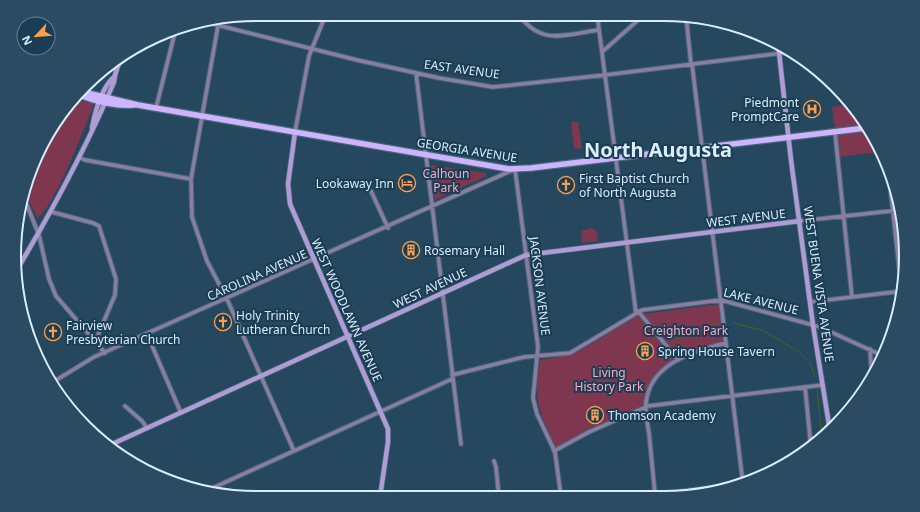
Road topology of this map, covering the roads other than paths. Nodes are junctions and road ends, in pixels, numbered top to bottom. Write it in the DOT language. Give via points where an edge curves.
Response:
graph roads {
  1 [pos="323,21"];
  2 [pos="523,21"];
  3 [pos="598,21"];
  4 [pos="637,21"];
  5 [pos="687,22"];
  6 [pos="215,25"];
  7 [pos="218,26"];
  8 [pos="599,30"];
  9 [pos="174,36"];
  10 [pos="311,48"];
  11 [pos="602,52"];
  12 [pos="780,53"];
  13 [pos="783,53"];
  14 [pos="691,64"];
  15 [pos="118,66"];
  16 [pos="416,73"];
  17 [pos="605,75"];
  18 [pos="87,93"];
  19 [pos="84,96"];
  20 [pos="104,99"];
  21 [pos="156,108"];
  22 [pos="202,115"];
  23 [pos="861,129"];
  24 [pos="295,132"];
  25 [pos="835,132"];
  26 [pos="789,139"];
  27 [pos="703,148"];
  28 [pos="424,155"];
  29 [pos="80,158"];
  30 [pos="616,158"];
  31 [pos="515,169"];
  32 [pos="191,179"];
  33 [pos="371,191"];
  34 [pos="891,197"];
  35 [pos="27,205"];
  36 [pos="431,208"];
  37 [pos="893,211"];
  38 [pos="52,212"];
  39 [pos="843,216"];
  40 [pos="800,222"];
  41 [pos="388,228"];
  42 [pos="713,232"];
  43 [pos="39,235"];
  44 [pos="626,243"];
  45 [pos="526,254"];
  46 [pos="21,260"];
  47 [pos="314,260"];
  48 [pos="899,262"];
  49 [pos="442,293"];
  50 [pos="896,293"];
  51 [pos="852,297"];
  52 [pos="227,299"];
  53 [pos="721,300"];
  54 [pos="810,302"];
  55 [pos="637,312"];
  56 [pos="813,324"];
  57 [pos="147,334"];
  58 [pos="348,337"];
  59 [pos="95,342"];
  60 [pos="726,343"];
  61 [pos="870,350"];
  62 [pos="104,353"];
  63 [pos="878,354"];
  64 [pos="538,356"];
  65 [pos="678,360"];
  66 [pos="871,368"];
  67 [pos="261,376"];
  68 [pos="452,377"];
  69 [pos="56,380"];
  70 [pos="823,385"];
  71 [pos="804,387"];
  72 [pos="732,396"];
  73 [pos="125,406"];
  74 [pos="646,407"];
  75 [pos="381,412"];
  76 [pos="181,413"];
  77 [pos="829,423"];
  78 [pos="147,428"];
  79 [pos="810,440"];
  80 [pos="114,443"];
  81 [pos="461,444"];
  82 [pos="294,451"];
  83 [pos="554,451"];
  84 [pos="494,461"];
  85 [pos="742,478"];
  86 [pos="215,487"];
  87 [pos="381,491"];
  88 [pos="498,491"];
  89 [pos="560,491"];
  90 [pos="656,491"];
  1 -- 10 [label="street"];
  2 -- 8 [label="street" via="538,34 544,35 556,36"];
  3 -- 8 [label="street"];
  4 -- 11 [label="street"];
  5 -- 14 [label="street"];
  6 -- 7 [label="street, EAST AVENUE"];
  7 -- 10 [label="street, EAST AVENUE"];
  7 -- 22 [label="street"];
  8 -- 11 [label="street"];
  9 -- 21 [label="street"];
  10 -- 16 [label="street, EAST AVENUE"];
  10 -- 24 [label="street"];
  11 -- 17 [label="street"];
  12 -- 13 [label="street, EAST AVENUE"];
  12 -- 14 [label="street, EAST AVENUE"];
  12 -- 26 [label="street, WEST BUENA VISTA AVENUE"];
  14 -- 17 [label="street, EAST AVENUE"];
  14 -- 27 [label="street"];
  15 -- 20 [label="street" via="114,82"];
  16 -- 17 [label="street, EAST AVENUE" via="493,87"];
  16 -- 28 [label="street"];
  17 -- 30 [label="street"];
  18 -- 20 [label="main road, GEORGIA AVENUE"];
  19 -- 20 [label="main road, GEORGIA AVENUE"];
  20 -- 21 [label="main road, GEORGIA AVENUE"];
  20 -- 29 [label="street" via="93,119"];
  21 -- 22 [label="main road, GEORGIA AVENUE"];
  22 -- 24 [label="main road, GEORGIA AVENUE"];
  22 -- 32 [label="street"];
  23 -- 25 [label="main road, GEORGIA AVENUE"];
  24 -- 28 [label="main road, GEORGIA AVENUE"];
  24 -- 47 [label="street, WEST WOODLAWN AVENUE" via="288,195"];
  25 -- 26 [label="main road, GEORGIA AVENUE"];
  25 -- 39 [label="street"];
  26 -- 27 [label="main road, GEORGIA AVENUE"];
  26 -- 40 [label="street, WEST BUENA VISTA AVENUE"];
  27 -- 30 [label="main road, GEORGIA AVENUE"];
  27 -- 42 [label="street"];
  28 -- 31 [label="main road, GEORGIA AVENUE"];
  28 -- 36 [label="street"];
  29 -- 32 [label="street"];
  29 -- 38 [label="street"];
  30 -- 31 [label="main road, GEORGIA AVENUE"];
  30 -- 44 [label="street"];
  31 -- 36 [label="street, CAROLINA AVENUE"];
  31 -- 45 [label="street, JACKSON AVENUE"];
  32 -- 52 [label="street" via="191,210 194,225 207,261"];
  33 -- 41 [label="street"];
  34 -- 37 [label="street"];
  35 -- 43 [label="street"];
  36 -- 41 [label="street, CAROLINA AVENUE"];
  36 -- 49 [label="street"];
  37 -- 39 [label="street, WEST AVENUE"];
  37 -- 48 [label="street"];
  38 -- 43 [label="street"];
  38 -- 59 [label="street" via="93,223 100,230 116,279 116,287"];
  39 -- 40 [label="street, WEST AVENUE"];
  39 -- 51 [label="street"];
  40 -- 42 [label="street, WEST AVENUE"];
  40 -- 54 [label="street, WEST BUENA VISTA AVENUE"];
  41 -- 47 [label="street, CAROLINA AVENUE"];
  42 -- 44 [label="street, WEST AVENUE"];
  42 -- 53 [label="street"];
  43 -- 46 [label="street"];
  43 -- 59 [label="street" via="56,296"];
  44 -- 45 [label="street, WEST AVENUE"];
  44 -- 55 [label="street"];
  45 -- 49 [label="street, WEST AVENUE"];
  45 -- 64 [label="street, JACKSON AVENUE"];
  47 -- 52 [label="street, CAROLINA AVENUE"];
  47 -- 58 [label="street, WEST WOODLAWN AVENUE"];
  49 -- 58 [label="street, WEST AVENUE"];
  49 -- 68 [label="street"];
  50 -- 51 [label="street"];
  51 -- 54 [label="street"];
  52 -- 57 [label="street, CAROLINA AVENUE"];
  52 -- 67 [label="street"];
  53 -- 55 [label="street, LAKE AVENUE"];
  53 -- 56 [label="street, LAKE AVENUE"];
  53 -- 60 [label="street"];
  54 -- 56 [label="street, WEST BUENA VISTA AVENUE"];
  55 -- 64 [label="street, LAKE AVENUE" via="570,353"];
  55 -- 65 [label="street"];
  56 -- 61 [label="street, LAKE AVENUE"];
  56 -- 70 [label="street, WEST BUENA VISTA AVENUE"];
  57 -- 62 [label="street, CAROLINA AVENUE"];
  57 -- 76 [label="street"];
  58 -- 67 [label="street, WEST AVENUE"];
  58 -- 75 [label="street, WEST WOODLAWN AVENUE"];
  59 -- 62 [label="street"];
  60 -- 65 [label="street" via="699,350"];
  60 -- 72 [label="street"];
  61 -- 63 [label="street, LAKE AVENUE"];
  61 -- 66 [label="street"];
  62 -- 69 [label="street, CAROLINA AVENUE"];
  64 -- 68 [label="street, LAKE AVENUE" via="524,357"];
  64 -- 83 [label="street, JACKSON AVENUE" via="533,386 534,403"];
  65 -- 74 [label="street" via="654,379 648,392"];
  67 -- 76 [label="street, WEST AVENUE"];
  67 -- 82 [label="street"];
  68 -- 75 [label="street, LAKE AVENUE"];
  68 -- 81 [label="street"];
  70 -- 71 [label="street"];
  70 -- 77 [label="street, WEST BUENA VISTA AVENUE"];
  71 -- 72 [label="street"];
  71 -- 79 [label="street"];
  72 -- 74 [label="street"];
  72 -- 85 [label="street"];
  73 -- 78 [label="street"];
  74 -- 83 [label="street" via="589,432"];
  74 -- 90 [label="street"];
  75 -- 82 [label="street, LAKE AVENUE"];
  75 -- 87 [label="street, WEST WOODLAWN AVENUE" via="389,438"];
  76 -- 78 [label="street, WEST AVENUE"];
  78 -- 80 [label="street, WEST AVENUE"];
  82 -- 86 [label="street, LAKE AVENUE"];
  83 -- 89 [label="street, JACKSON AVENUE"];
  84 -- 88 [label="street"];
}
